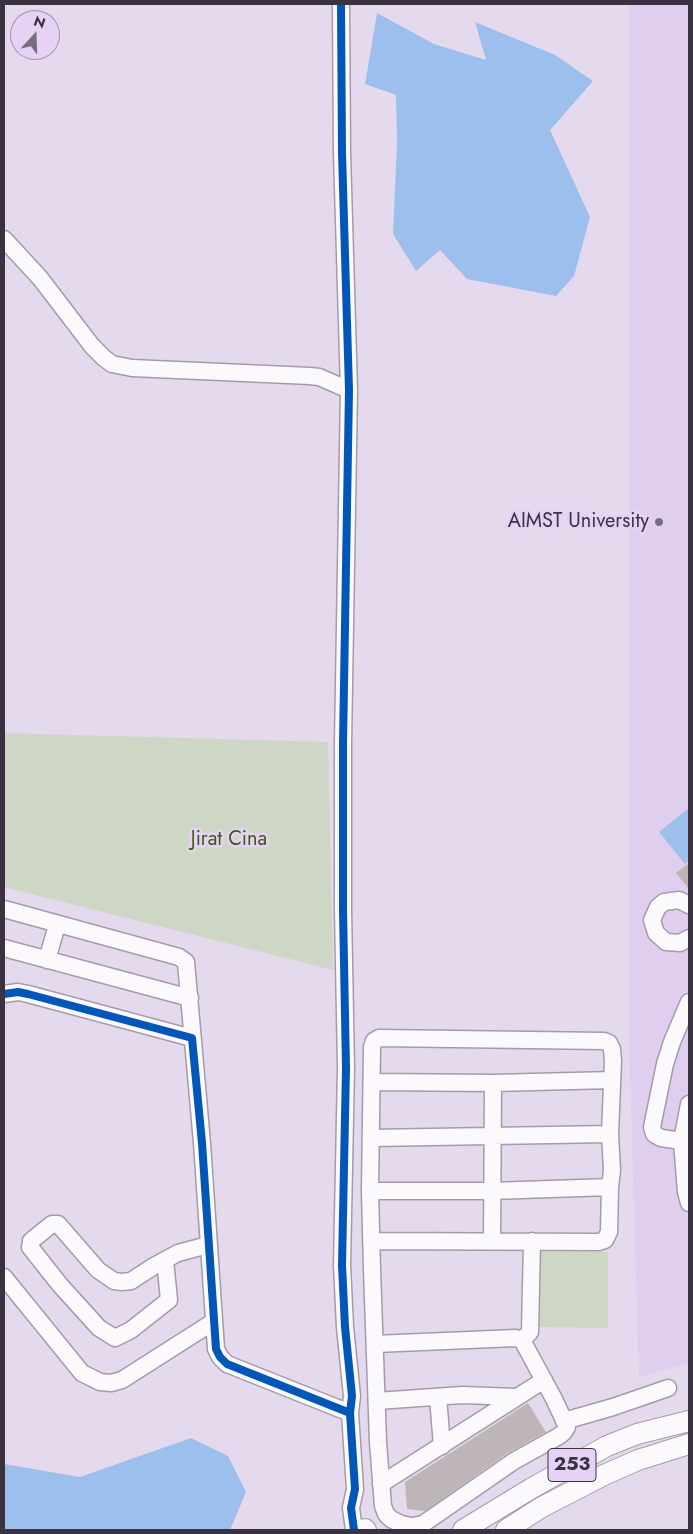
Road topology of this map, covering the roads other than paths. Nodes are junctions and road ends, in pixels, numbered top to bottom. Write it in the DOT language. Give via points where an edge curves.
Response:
graph roads {
  1 [pos="341,4"];
  2 [pos="4,240"];
  3 [pos="349,390"];
  4 [pos="689,905"];
  5 [pos="4,909"];
  6 [pos="57,925"];
  7 [pos="689,938"];
  8 [pos="4,948"];
  9 [pos="47,960"];
  10 [pos="4,994"];
  11 [pos="190,998"];
  12 [pos="689,1002"];
  13 [pos="192,1038"];
  14 [pos="612,1080"];
  15 [pos="373,1082"];
  16 [pos="493,1083"];
  17 [pos="689,1104"];
  18 [pos="610,1134"];
  19 [pos="492,1136"];
  20 [pos="371,1138"];
  21 [pos="682,1142"];
  22 [pos="610,1187"];
  23 [pos="370,1191"];
  24 [pos="491,1191"];
  25 [pos="689,1203"];
  26 [pos="371,1241"];
  27 [pos="532,1241"];
  28 [pos="492,1242"];
  29 [pos="208,1245"];
  30 [pos="165,1260"];
  31 [pos="4,1277"];
  32 [pos="213,1322"];
  33 [pos="522,1340"];
  34 [pos="375,1344"];
  35 [pos="544,1380"];
  36 [pos="668,1388"];
  37 [pos="352,1396"];
  38 [pos="438,1397"];
  39 [pos="517,1397"];
  40 [pos="376,1398"];
  41 [pos="350,1413"];
  42 [pos="564,1421"];
  43 [pos="689,1422"];
  44 [pos="689,1444"];
  45 [pos="442,1446"];
  46 [pos="381,1484"];
  47 [pos="362,1530"];
  48 [pos="463,1530"];
  49 [pos="506,1530"];
  1 -- 3 [label="street"];
  2 -- 3 [label="street" via="40,278 92,346 112,364 310,376"];
  3 -- 37 [label="street" via="343,752 346,1068 342,1265"];
  4 -- 7 [label="street" via="679,900 664,902 652,920 656,933 666,942 680,943"];
  5 -- 6 [label="street"];
  6 -- 9 [label="street"];
  6 -- 11 [label="street" via="183,959"];
  8 -- 9 [label="street"];
  9 -- 11 [label="street"];
  10 -- 13 [label="street" via="28,994"];
  11 -- 13 [label="street"];
  12 -- 21 [label="street" via="665,1064 652,1127 654,1134 661,1138"];
  13 -- 29 [label="street"];
  14 -- 15 [label="street" via="611,1045 604,1041 379,1038 372,1047"];
  14 -- 16 [label="street"];
  14 -- 18 [label="street"];
  15 -- 16 [label="street"];
  15 -- 20 [label="street"];
  16 -- 19 [label="street"];
  17 -- 21 [label="street"];
  18 -- 19 [label="street"];
  18 -- 22 [label="street"];
  19 -- 20 [label="street"];
  19 -- 24 [label="street"];
  20 -- 23 [label="street"];
  21 -- 25 [label="street"];
  22 -- 24 [label="street"];
  22 -- 27 [label="street" via="609,1232 605,1240"];
  23 -- 24 [label="street"];
  23 -- 26 [label="street"];
  24 -- 28 [label="street"];
  26 -- 28 [label="street"];
  26 -- 34 [label="street"];
  27 -- 28 [label="street"];
  27 -- 33 [label="street" via="530,1332"];
  29 -- 30 [label="street" via="185,1250"];
  29 -- 32 [label="street"];
  30 -- 30 [label="street" via="131,1281 122,1282 114,1281 98,1270 58,1224 52,1224 30,1244 98,1328 115,1338 169,1300"];
  31 -- 32 [label="street" via="82,1373 100,1382 122,1380"];
  32 -- 41 [label="street" via="216,1349 227,1364"];
  33 -- 34 [label="street"];
  33 -- 35 [label="street"];
  34 -- 40 [label="street"];
  35 -- 39 [label="street"];
  35 -- 42 [label="street"];
  36 -- 42 [label="street"];
  37 -- 40 [label="street"];
  37 -- 41 [label="street"];
  38 -- 39 [label="street"];
  38 -- 40 [label="street"];
  38 -- 45 [label="street"];
  39 -- 45 [label="street"];
  40 -- 46 [label="street"];
  41 -- 47 [label="street" via="355,1489"];
  42 -- 46 [label="street" via="567,1427 564,1432 514,1461 423,1524 412,1526 391,1519 383,1506"];
  43 -- 48 [label="main road, 253" via="637,1434 607,1446"];
  44 -- 49 [label="main road, 253" via="604,1475"];
  45 -- 46 [label="street"];
}
